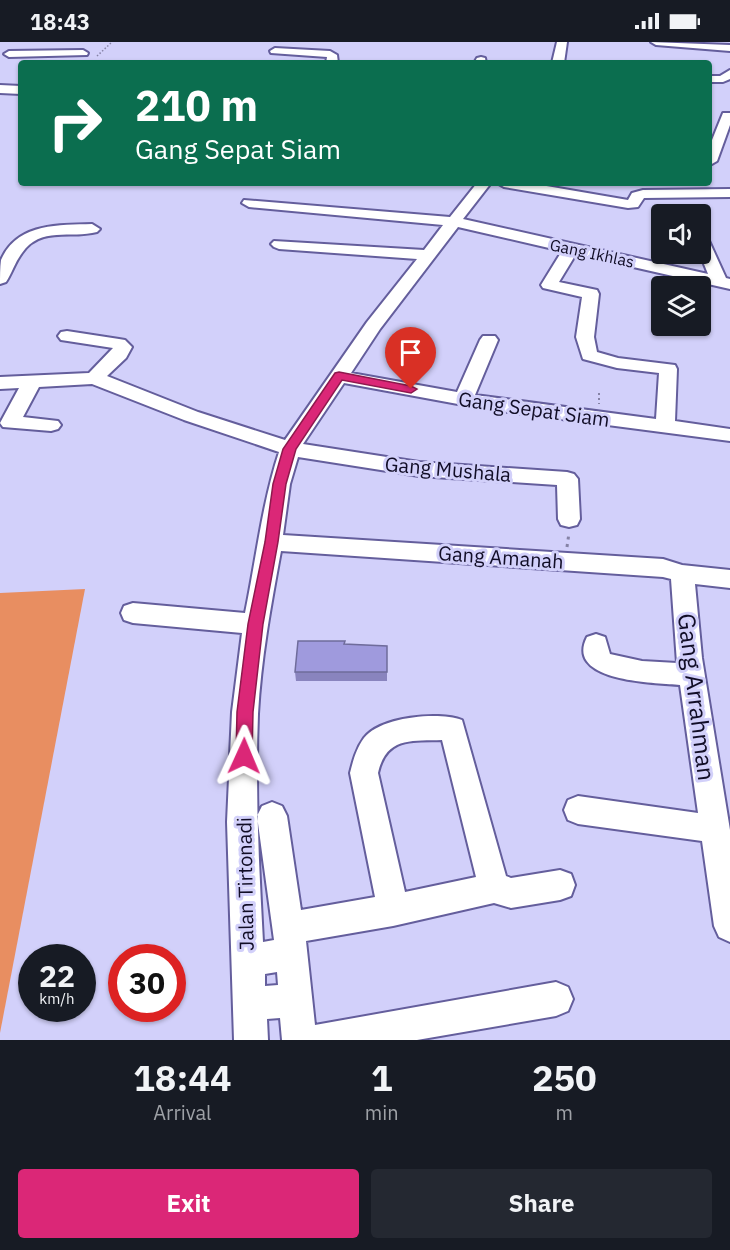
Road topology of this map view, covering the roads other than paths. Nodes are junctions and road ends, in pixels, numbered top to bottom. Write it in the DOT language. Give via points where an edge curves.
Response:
graph roads {
  1 [pos="562,42"];
  2 [pos="656,42"];
  3 [pos="0,46"];
  4 [pos="701,46"];
  5 [pos="730,48"];
  6 [pos="275,51"];
  7 [pos="83,53"];
  8 [pos="5,57"];
  9 [pos="699,58"];
  10 [pos="332,60"];
  11 [pos="559,60"];
  12 [pos="730,74"];
  13 [pos="712,79"];
  14 [pos="0,90"];
  15 [pos="18,90"];
  16 [pos="712,114"];
  17 [pos="728,117"];
  18 [pos="712,155"];
  19 [pos="482,186"];
  20 [pos="522,186"];
  21 [pos="693,188"];
  22 [pos="730,193"];
  23 [pos="249,203"];
  24 [pos="696,204"];
  25 [pos="455,222"];
  26 [pos="92,230"];
  27 [pos="279,244"];
  28 [pos="572,248"];
  29 [pos="429,255"];
  30 [pos="711,257"];
  31 [pos="0,279"];
  32 [pos="724,283"];
  33 [pos="67,336"];
  34 [pos="489,340"];
  35 [pos="339,376"];
  36 [pos="94,378"];
  37 [pos="33,380"];
  38 [pos="0,382"];
  39 [pos="464,399"];
  40 [pos="51,425"];
  41 [pos="665,427"];
  42 [pos="730,435"];
  43 [pos="290,449"];
  44 [pos="569,519"];
  45 [pos="271,542"];
  46 [pos="682,574"];
  47 [pos="730,579"];
  48 [pos="133,613"];
  49 [pos="255,624"];
  50 [pos="596,644"];
  51 [pos="692,675"];
  52 [pos="578,810"];
  53 [pos="272,816"];
  54 [pos="715,830"];
  55 [pos="560,885"];
  56 [pos="494,888"];
  57 [pos="393,910"];
  58 [pos="730,926"];
  59 [pos="290,940"];
  60 [pos="246,961"];
  61 [pos="296,999"];
  62 [pos="556,999"];
  63 [pos="249,1005"];
  64 [pos="411,1032"];
  65 [pos="251,1040"];
  66 [pos="299,1040"];
  67 [pos="319,1040"];
  1 -- 11 [label="street"];
  2 -- 4 [label="street"];
  3 -- 8 [label="street" via="11,49"];
  4 -- 5 [label="street"];
  4 -- 9 [label="street"];
  6 -- 10 [label="street" via="330,54"];
  7 -- 8 [label="street"];
  12 -- 13 [label="street" via="723,80"];
  14 -- 15 [label="street"];
  16 -- 17 [label="street"];
  17 -- 18 [label="street"];
  19 -- 25 [label="street, Jalan Tirtonadi"];
  20 -- 21 [label="street" via="628,204 643,194"];
  21 -- 22 [label="street"];
  21 -- 24 [label="street"];
  23 -- 25 [label="street, Gang Ikhlas"];
  25 -- 28 [label="street, Gang Ikhlas"];
  25 -- 29 [label="street, Jalan Tirtonadi"];
  26 -- 31 [label="street" via="38,231 28,236 12,253"];
  27 -- 29 [label="street"];
  28 -- 32 [label="street, Gang Ikhlas"];
  28 -- 41 [label="street" via="549,285 591,294 585,337 589,356 668,369"];
  29 -- 35 [label="street, Jalan Tirtonadi"];
  30 -- 32 [label="street"];
  33 -- 36 [label="street" via="123,347"];
  34 -- 39 [label="street"];
  35 -- 39 [label="street, Gang Sepat Siam"];
  35 -- 43 [label="street, Jalan Tirtonadi"];
  36 -- 37 [label="street"];
  36 -- 43 [label="street"];
  37 -- 38 [label="street"];
  37 -- 40 [label="street" via="10,423"];
  39 -- 41 [label="street, Gang Sepat Siam"];
  41 -- 42 [label="street, Gang Sepat Siam"];
  43 -- 44 [label="street, Gang Mushala" via="418,469 567,479"];
  43 -- 45 [label="street, Jalan Tirtonadi" via="279,484"];
  45 -- 46 [label="street, Gang Amanah" via="663,568"];
  45 -- 49 [label="street, Jalan Tirtonadi"];
  46 -- 47 [label="street, Gang Amanah"];
  46 -- 51 [label="street, Gang Arrahman"];
  48 -- 49 [label="street"];
  49 -- 60 [label="street, Jalan Tirtonadi" via="244,734"];
  50 -- 51 [label="street" via="598,659 603,663 642,672"];
  51 -- 54 [label="street, Gang Arrahman"];
  52 -- 54 [label="street"];
  53 -- 59 [label="street"];
  54 -- 58 [label="street, Gang Arrahman"];
  55 -- 56 [label="street" via="511,893"];
  56 -- 57 [label="street"];
  56 -- 57 [label="street" via="452,728 389,734 374,742 365,758 364,773"];
  57 -- 59 [label="street"];
  59 -- 60 [label="street"];
  59 -- 61 [label="street"];
  60 -- 63 [label="street, Jalan Tirtonadi"];
  61 -- 63 [label="street"];
  61 -- 66 [label="street"];
  62 -- 64 [label="street"];
  63 -- 65 [label="street, Jalan Tirtonadi"];
  64 -- 67 [label="street"];
}
